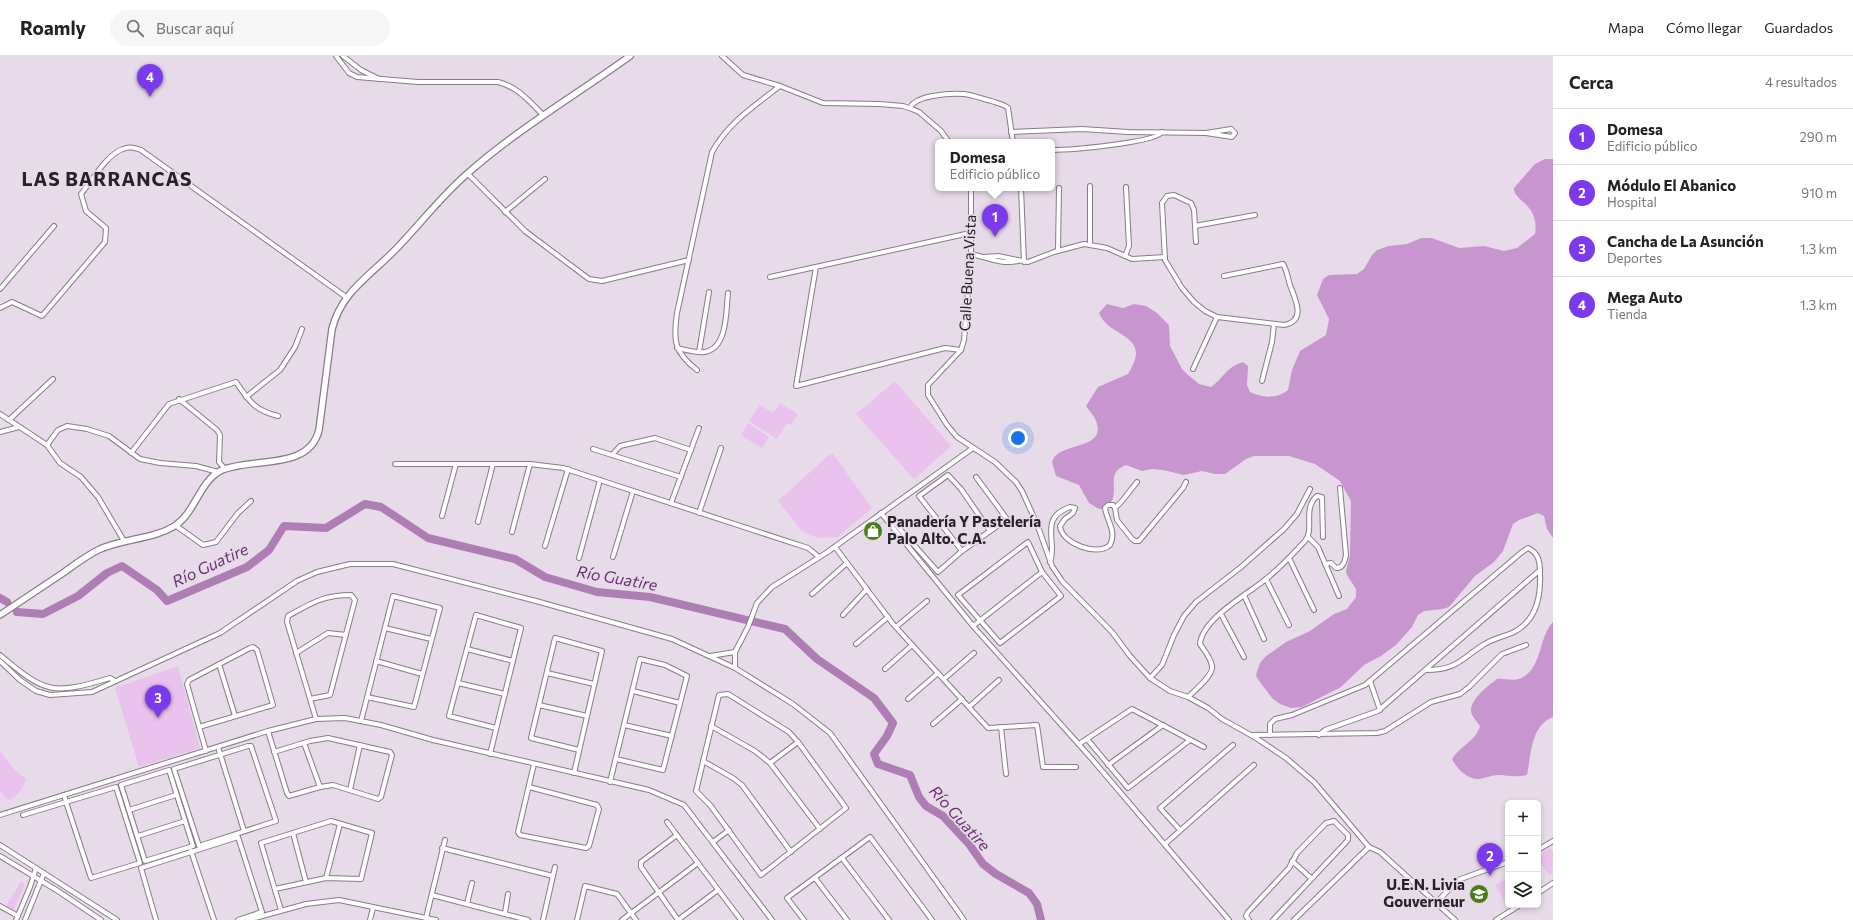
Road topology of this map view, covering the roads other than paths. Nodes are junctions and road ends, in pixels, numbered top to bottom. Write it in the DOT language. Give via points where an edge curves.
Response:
graph roads {
  1 [pos="336,56"];
  2 [pos="343,56"];
  3 [pos="630,56"];
  4 [pos="722,56"];
  5 [pos="381,80"];
  6 [pos="780,86"];
  7 [pos="910,108"];
  8 [pos="542,115"];
  9 [pos="1011,132"];
  10 [pos="1162,132"];
  11 [pos="1206,132"];
  12 [pos="947,139"];
  13 [pos="1012,139"];
  14 [pos="1055,150"];
  15 [pos="467,173"];
  16 [pos="545,179"];
  17 [pos="1090,186"];
  18 [pos="1126,187"];
  19 [pos="1059,188"];
  20 [pos="971,191"];
  21 [pos="1021,191"];
  22 [pos="505,212"];
  23 [pos="1255,215"];
  24 [pos="54,226"];
  25 [pos="1195,226"];
  26 [pos="970,233"];
  27 [pos="1196,242"];
  28 [pos="1090,245"];
  29 [pos="1058,251"];
  30 [pos="972,254"];
  31 [pos="1125,256"];
  32 [pos="1165,257"];
  33 [pos="689,260"];
  34 [pos="1024,262"];
  35 [pos="816,267"];
  36 [pos="1224,276"];
  37 [pos="770,277"];
  38 [pos="0,289"];
  39 [pos="709,292"];
  40 [pos="728,293"];
  41 [pos="346,297"];
  42 [pos="0,308"];
  43 [pos="1217,317"];
  44 [pos="1274,324"];
  45 [pos="302,329"];
  46 [pos="677,348"];
  47 [pos="961,350"];
  48 [pos="699,352"];
  49 [pos="1193,369"];
  50 [pos="697,370"];
  51 [pos="53,379"];
  52 [pos="1262,381"];
  53 [pos="246,397"];
  54 [pos="179,399"];
  55 [pos="0,414"];
  56 [pos="278,416"];
  57 [pos="9,420"];
  58 [pos="19,427"];
  59 [pos="699,428"];
  60 [pos="0,432"];
  61 [pos="47,445"];
  62 [pos="721,448"];
  63 [pos="973,448"];
  64 [pos="593,449"];
  65 [pos="691,450"];
  66 [pos="131,453"];
  67 [pos="612,455"];
  68 [pos="395,464"];
  69 [pos="456,464"];
  70 [pos="493,464"];
  71 [pos="530,464"];
  72 [pos="226,469"];
  73 [pos="568,469"];
  74 [pos="218,472"];
  75 [pos="681,477"];
  76 [pos="976,477"];
  77 [pos="600,480"];
  78 [pos="1137,482"];
  79 [pos="1186,482"];
  80 [pos="1340,488"];
  81 [pos="1310,489"];
  82 [pos="914,490"];
  83 [pos="633,491"];
  84 [pos="918,496"];
  85 [pos="251,501"];
  86 [pos="671,503"];
  87 [pos="1115,508"];
  88 [pos="700,513"];
  89 [pos="881,513"];
  90 [pos="442,516"];
  91 [pos="890,518"];
  92 [pos="478,522"];
  93 [pos="175,525"];
  94 [pos="990,531"];
  95 [pos="512,532"];
  96 [pos="1308,537"];
  97 [pos="1323,537"];
  98 [pos="124,542"];
  99 [pos="545,546"];
  100 [pos="835,547"];
  101 [pos="962,551"];
  102 [pos="613,557"];
  103 [pos="578,558"];
  104 [pos="819,558"];
  105 [pos="1289,558"];
  106 [pos="1050,562"];
  107 [pos="847,563"];
  108 [pos="1325,564"];
  109 [pos="1540,570"];
  110 [pos="1042,572"];
  111 [pos="1266,579"];
  112 [pos="867,589"];
  113 [pos="812,594"];
  114 [pos="1244,595"];
  115 [pos="1340,596"];
  116 [pos="927,601"];
  117 [pos="1314,610"];
  118 [pos="1221,614"];
  119 [pos="844,615"];
  120 [pos="0,616"];
  121 [pos="888,617"];
  122 [pos="980,620"];
  123 [pos="1289,625"];
  124 [pos="973,626"];
  125 [pos="896,627"];
  126 [pos="385,628"];
  127 [pos="346,635"];
  128 [pos="431,639"];
  129 [pos="1264,639"];
  130 [pos="856,644"];
  131 [pos="912,645"];
  132 [pos="1526,645"];
  133 [pos="467,649"];
  134 [pos="735,652"];
  135 [pos="296,653"];
  136 [pos="974,653"];
  137 [pos="0,655"];
  138 [pos="709,656"];
  139 [pos="1244,657"];
  140 [pos="0,661"];
  141 [pos="376,661"];
  142 [pos="513,661"];
  143 [pos="219,664"];
  144 [pos="735,668"];
  145 [pos="885,669"];
  146 [pos="1426,670"];
  147 [pos="547,672"];
  148 [pos="938,672"];
  149 [pos="422,674"];
  150 [pos="1150,678"];
  151 [pos="944,679"];
  152 [pos="1000,680"];
  153 [pos="115,681"];
  154 [pos="1370,681"];
  155 [pos="458,682"];
  156 [pos="594,684"];
  157 [pos="633,691"];
  158 [pos="505,694"];
  159 [pos="367,696"];
  160 [pos="1188,697"];
  161 [pos="310,699"];
  162 [pos="908,699"];
  163 [pos="962,699"];
  164 [pos="680,703"];
  165 [pos="539,705"];
  166 [pos="969,707"];
  167 [pos="1380,710"];
  168 [pos="235,716"];
  169 [pos="587,716"];
  170 [pos="316,719"];
  171 [pos="361,721"];
  172 [pos="933,724"];
  173 [pos="624,725"];
  174 [pos="1163,725"];
  175 [pos="199,726"];
  176 [pos="712,726"];
  177 [pos="1001,727"];
  178 [pos="496,728"];
  179 [pos="268,731"];
  180 [pos="1270,735"];
  181 [pos="672,736"];
  182 [pos="1251,736"];
  183 [pos="1319,736"];
  184 [pos="1087,739"];
  185 [pos="1190,740"];
  186 [pos="798,742"];
  187 [pos="304,743"];
  188 [pos="1079,744"];
  189 [pos="360,745"];
  190 [pos="1233,745"];
  191 [pos="218,747"];
  192 [pos="1204,747"];
  193 [pos="206,750"];
  194 [pos="579,750"];
  195 [pos="274,752"];
  196 [pos="220,754"];
  197 [pos="490,754"];
  198 [pos="616,758"];
  199 [pos="703,761"];
  200 [pos="770,763"];
  201 [pos="534,764"];
  202 [pos="1108,765"];
  203 [pos="1254,765"];
  204 [pos="1076,767"];
  205 [pos="146,770"];
  206 [pos="140,772"];
  207 [pos="574,773"];
  208 [pos="1006,774"];
  209 [pos="148,776"];
  210 [pos="142,778"];
  211 [pos="610,782"];
  212 [pos="320,787"];
  213 [pos="528,787"];
  214 [pos="350,790"];
  215 [pos="64,795"];
  216 [pos="176,795"];
  217 [pos="66,802"];
  218 [pos="129,810"];
  219 [pos="0,815"];
  220 [pos="23,815"];
  221 [pos="185,821"];
  222 [pos="667,822"];
  223 [pos="340,824"];
  224 [pos="820,829"];
  225 [pos="729,830"];
  226 [pos="1180,830"];
  227 [pos="244,831"];
  228 [pos="293,833"];
  229 [pos="677,835"];
  230 [pos="138,836"];
  231 [pos="445,840"];
  232 [pos="1553,840"];
  233 [pos="713,842"];
  234 [pos="1165,844"];
  235 [pos="0,845"];
  236 [pos="1368,847"];
  237 [pos="442,848"];
  238 [pos="1541,848"];
  239 [pos="191,851"];
  240 [pos="791,852"];
  241 [pos="0,856"];
  242 [pos="842,858"];
  243 [pos="1292,861"];
  244 [pos="698,863"];
  245 [pos="1505,863"];
  246 [pos="555,867"];
  247 [pos="36,868"];
  248 [pos="44,873"];
  249 [pos="33,876"];
  250 [pos="552,876"];
  251 [pos="326,878"];
  252 [pos="815,878"];
  253 [pos="1311,878"];
  254 [pos="41,881"];
  255 [pos="306,882"];
  256 [pos="472,883"];
  257 [pos="1553,883"];
  258 [pos="275,889"];
  259 [pos="718,890"];
  260 [pos="1541,891"];
  261 [pos="658,893"];
  262 [pos="508,894"];
  263 [pos="432,896"];
  264 [pos="1436,903"];
  265 [pos="467,904"];
  266 [pos="0,906"];
  267 [pos="373,908"];
  268 [pos="1515,908"];
  269 [pos="281,910"];
  270 [pos="504,913"];
  271 [pos="631,913"];
  272 [pos="17,918"];
  273 [pos="426,918"];
  274 [pos="1246,919"];
  275 [pos="25,920"];
  276 [pos="101,920"];
  277 [pos="117,920"];
  278 [pos="156,920"];
  279 [pos="214,920"];
  280 [pos="238,920"];
  281 [pos="248,920"];
  282 [pos="370,920"];
  283 [pos="436,920"];
  284 [pos="528,920"];
  285 [pos="543,920"];
  286 [pos="577,920"];
  287 [pos="622,920"];
  288 [pos="636,920"];
  289 [pos="678,920"];
  290 [pos="741,920"];
  291 [pos="772,920"];
  292 [pos="804,920"];
  293 [pos="847,920"];
  294 [pos="889,920"];
  295 [pos="932,920"];
  296 [pos="964,920"];
  297 [pos="1229,920"];
  298 [pos="1272,920"];
  299 [pos="1294,920"];
  300 [pos="1455,920"];
  301 [pos="1496,920"];
  1 -- 5 [label="street" via="349,73 357,78"];
  2 -- 5 [label="street" via="361,70"];
  3 -- 8 [label="main road"];
  4 -- 6 [label="street" via="742,75"];
  5 -- 8 [label="street" via="498,82 516,88"];
  6 -- 7 [label="street" via="823,103 879,104"];
  6 -- 33 [label="street" via="732,124 712,152"];
  7 -- 9 [label="street" via="915,101 924,98 968,95 1006,106"];
  7 -- 12 [label="street" via="919,112"];
  8 -- 15 [label="main road"];
  9 -- 10 [label="street" via="1082,129"];
  9 -- 13 [label="street"];
  10 -- 11 [label="street"];
  10 -- 14 [label="street" via="1157,137 1131,142"];
  11 -- 11 [label="street" via="1232,137 1235,133 1232,129"];
  15 -- 22 [label="street"];
  15 -- 41 [label="main road" via="393,252"];
  16 -- 22 [label="street"];
  17 -- 28 [label="street"];
  18 -- 31 [label="street" via="1129,246"];
  19 -- 29 [label="street"];
  20 -- 26 [label="street, Calle Buena Vista"];
  21 -- 34 [label="street"];
  22 -- 33 [label="street" via="525,231 589,279 602,281"];
  23 -- 25 [label="street"];
  24 -- 38 [label="street"];
  25 -- 27 [label="street"];
  25 -- 32 [label="street" via="1190,202 1174,195 1166,197 1162,203"];
  26 -- 30 [label="street, Calle Buena Vista"];
  26 -- 35 [label="street"];
  28 -- 29 [label="street"];
  28 -- 31 [label="street" via="1107,248"];
  29 -- 34 [label="street"];
  30 -- 34 [label="street" via="992,260"];
  30 -- 47 [label="street, Calle Buena Vista"];
  31 -- 32 [label="street" via="1134,259"];
  32 -- 43 [label="street" via="1166,263 1186,294 1201,308"];
  33 -- 46 [label="street" via="675,326"];
  35 -- 37 [label="street"];
  35 -- 47 [label="street" via="796,386 945,348"];
  36 -- 44 [label="street" via="1284,265 1298,305 1298,313 1290,324"];
  39 -- 48 [label="street"];
  40 -- 48 [label="street" via="722,337 707,352"];
  41 -- 42 [label="street" via="141,150 131,147 112,155 81,194 86,211 106,228 105,242 42,316 12,302"];
  41 -- 72 [label="main road" via="332,329 319,430 313,445 304,453 290,458"];
  43 -- 44 [label="street"];
  43 -- 49 [label="street"];
  44 -- 52 [label="street"];
  45 -- 53 [label="street" via="295,347 280,370"];
  46 -- 48 [label="street"];
  46 -- 50 [label="street" via="687,362"];
  47 -- 63 [label="street, Calle Buena Vista" via="928,385 928,395 946,425 957,437"];
  51 -- 57 [label="street"];
  53 -- 54 [label="street" via="236,382"];
  53 -- 56 [label="street" via="264,413"];
  54 -- 66 [label="street" via="169,404"];
  54 -- 72 [label="street" via="217,430 220,435 219,462"];
  55 -- 57 [label="street"];
  57 -- 58 [label="street"];
  58 -- 60 [label="street"];
  58 -- 61 [label="street"];
  59 -- 65 [label="street"];
  61 -- 66 [label="street" via="58,430 67,426 109,436"];
  61 -- 98 [label="street" via="60,462 81,477 98,497"];
  62 -- 88 [label="street"];
  63 -- 82 [label="street"];
  63 -- 106 [label="street, Calle Buena Vista" via="995,462 1016,482 1037,524"];
  64 -- 67 [label="street"];
  65 -- 67 [label="street" via="651,438 620,446"];
  65 -- 75 [label="street"];
  66 -- 74 [label="street" via="140,459 196,466"];
  67 -- 75 [label="street"];
  68 -- 69 [label="street"];
  69 -- 70 [label="street"];
  69 -- 90 [label="street"];
  70 -- 71 [label="street"];
  70 -- 92 [label="street"];
  71 -- 73 [label="street"];
  71 -- 95 [label="street"];
  72 -- 74 [label="main road"];
  73 -- 77 [label="street"];
  73 -- 99 [label="street"];
  74 -- 93 [label="main road" via="205,486 186,517"];
  75 -- 86 [label="street"];
  76 -- 94 [label="street" via="1007,519"];
  77 -- 83 [label="street"];
  77 -- 103 [label="street"];
  78 -- 87 [label="street"];
  79 -- 87 [label="street" via="1139,541 1132,539 1117,520"];
  80 -- 108 [label="street" via="1346,555 1339,568 1331,563"];
  81 -- 150 [label="street" via="1297,514 1284,528 1241,567 1196,602 1184,616 1162,665"];
  82 -- 84 [label="street"];
  82 -- 89 [label="street"];
  83 -- 86 [label="street"];
  83 -- 102 [label="street"];
  84 -- 94 [label="street" via="948,475"];
  84 -- 101 [label="street"];
  85 -- 93 [label="street" via="238,513 216,542 203,545"];
  86 -- 88 [label="street"];
  87 -- 106 [label="street" via="1108,505 1105,508 1113,536 1110,545 1101,550 1076,544 1062,533 1060,526 1064,519 1074,513 1075,508 1070,507 1062,511 1050,529"];
  88 -- 104 [label="street" via="808,548"];
  89 -- 100 [label="street"];
  89 -- 124 [label="street"];
  91 -- 101 [label="street" via="938,572"];
  93 -- 98 [label="main road" via="160,533"];
  94 -- 101 [label="street"];
  96 -- 97 [label="street" via="1310,505 1317,496 1322,498"];
  96 -- 105 [label="street"];
  96 -- 108 [label="street" via="1318,547"];
  98 -- 120 [label="main road" via="93,553"];
  100 -- 104 [label="street"];
  100 -- 107 [label="street"];
  104 -- 134 [label="street" via="772,587 757,603"];
  105 -- 111 [label="street"];
  105 -- 117 [label="street"];
  106 -- 150 [label="street, Calle Buena Vista" via="1062,581 1112,632"];
  107 -- 112 [label="street"];
  107 -- 113 [label="street"];
  108 -- 115 [label="street"];
  109 -- 146 [label="street"];
  109 -- 146 [label="street" via="1541,592 1535,610 1519,630 1491,640 1451,667"];
  109 -- 154 [label="street" via="1538,557 1528,548"];
  110 -- 122 [label="street"];
  110 -- 122 [label="street" via="1061,596 1000,643"];
  110 -- 122 [label="street" via="1028,542 958,595"];
  111 -- 114 [label="street"];
  111 -- 123 [label="street"];
  112 -- 119 [label="street"];
  112 -- 121 [label="street"];
  114 -- 118 [label="street"];
  114 -- 129 [label="street"];
  116 -- 125 [label="street"];
  118 -- 139 [label="street"];
  118 -- 160 [label="street" via="1201,637 1200,644 1212,664 1212,672"];
  121 -- 125 [label="street"];
  121 -- 130 [label="street"];
  122 -- 124 [label="street"];
  124 -- 188 [label="street"];
  125 -- 131 [label="street"];
  126 -- 128 [label="street"];
  126 -- 128 [label="street" via="393,596 440,608"];
  126 -- 141 [label="street"];
  127 -- 135 [label="street" via="328,633"];
  127 -- 135 [label="street" via="355,600 351,595 328,596 288,616 287,622"];
  127 -- 161 [label="street" via="330,695"];
  128 -- 149 [label="street"];
  131 -- 145 [label="street"];
  131 -- 148 [label="street"];
  132 -- 183 [label="street" via="1502,654 1460,694 1421,707 1386,731"];
  133 -- 142 [label="street"];
  133 -- 142 [label="street" via="476,615 521,628"];
  133 -- 155 [label="street"];
  134 -- 138 [label="street"];
  134 -- 144 [label="street"];
  135 -- 161 [label="street"];
  136 -- 151 [label="street"];
  137 -- 153 [label="street" via="43,687 58,690 78,688 110,678"];
  138 -- 144 [label="street"];
  138 -- 153 [label="street" via="672,639 393,564 350,564 317,572 297,581 220,633"];
  140 -- 153 [label="street" via="20,680 50,695 92,692"];
  141 -- 149 [label="street"];
  141 -- 159 [label="street"];
  142 -- 158 [label="street"];
  143 -- 168 [label="street"];
  143 -- 168 [label="street" via="250,648 257,650 273,705"];
  143 -- 175 [label="street" via="189,680 187,684"];
  144 -- 296 [label="street" via="793,704 830,733"];
  146 -- 167 [label="street"];
  147 -- 156 [label="street"];
  147 -- 156 [label="street" via="555,638 602,650"];
  147 -- 165 [label="street"];
  148 -- 151 [label="street"];
  148 -- 162 [label="street"];
  149 -- 159 [label="street" via="414,706"];
  150 -- 160 [label="street, Calle Buena Vista" via="1170,691"];
  151 -- 163 [label="street"];
  152 -- 166 [label="street"];
  154 -- 167 [label="street"];
  154 -- 180 [label="street" via="1292,715 1275,719 1270,724"];
  155 -- 158 [label="street"];
  155 -- 178 [label="street" via="449,716"];
  156 -- 169 [label="street"];
  157 -- 164 [label="street"];
  157 -- 164 [label="street" via="640,659 665,665 687,676"];
  157 -- 173 [label="street"];
  158 -- 178 [label="street"];
  159 -- 171 [label="street"];
  160 -- 182 [label="street, Calle Buena Vista"];
  161 -- 170 [label="street"];
  163 -- 166 [label="street"];
  163 -- 172 [label="street"];
  164 -- 181 [label="street"];
  165 -- 169 [label="street"];
  165 -- 194 [label="street" via="531,738"];
  166 -- 177 [label="street" via="988,728"];
  167 -- 183 [label="street" via="1325,730"];
  168 -- 175 [label="street"];
  169 -- 194 [label="street"];
  170 -- 171 [label="street" via="345,718"];
  170 -- 179 [label="street"];
  171 -- 197 [label="street"];
  173 -- 181 [label="street"];
  173 -- 198 [label="street"];
  174 -- 184 [label="street" via="1132,709"];
  174 -- 185 [label="street"];
  174 -- 202 [label="street"];
  175 -- 193 [label="street"];
  176 -- 186 [label="street" via="719,695 728,694 789,732"];
  176 -- 199 [label="street"];
  176 -- 200 [label="street" via="755,751"];
  177 -- 204 [label="street" via="1037,725 1043,767"];
  177 -- 208 [label="street"];
  178 -- 197 [label="street"];
  179 -- 191 [label="street"];
  179 -- 195 [label="street"];
  180 -- 182 [label="street"];
  180 -- 183 [label="street"];
  181 -- 198 [label="street" via="663,770"];
  182 -- 236 [label="street, Calle Buena Vista" via="1286,758 1314,782"];
  184 -- 188 [label="street"];
  184 -- 202 [label="street"];
  185 -- 192 [label="street"];
  185 -- 202 [label="street" via="1128,788"];
  186 -- 200 [label="street"];
  186 -- 224 [label="street" via="846,808"];
  187 -- 189 [label="street" via="328,738"];
  187 -- 195 [label="street"];
  187 -- 212 [label="street"];
  188 -- 234 [label="street"];
  189 -- 214 [label="street"];
  189 -- 214 [label="street" via="390,752 392,755 381,797 378,799"];
  190 -- 226 [label="street" via="1160,808"];
  191 -- 193 [label="street"];
  191 -- 196 [label="street"];
  193 -- 205 [label="street"];
  194 -- 207 [label="street"];
  195 -- 212 [label="street" via="290,796"];
  196 -- 227 [label="street"];
  196 -- 227 [label="street" via="251,746 276,821"];
  196 -- 227 [label="street" via="174,769 199,846"];
  197 -- 201 [label="street"];
  198 -- 211 [label="street"];
  199 -- 225 [label="street" via="696,791"];
  199 -- 240 [label="street" via="742,786"];
  200 -- 224 [label="street"];
  201 -- 207 [label="street"];
  201 -- 213 [label="street"];
  203 -- 226 [label="street"];
  205 -- 206 [label="street"];
  205 -- 209 [label="street"];
  206 -- 210 [label="street"];
  206 -- 215 [label="street"];
  207 -- 211 [label="street"];
  209 -- 210 [label="street"];
  209 -- 216 [label="street" via="169,770"];
  210 -- 218 [label="street" via="121,785"];
  211 -- 233 [label="street" via="649,790 684,805"];
  212 -- 214 [label="street" via="333,785"];
  213 -- 213 [label="street" via="518,832 520,835 586,848 590,846 599,809 597,805"];
  215 -- 217 [label="street"];
  215 -- 219 [label="street"];
  216 -- 218 [label="street"];
  216 -- 221 [label="street"];
  217 -- 217 [label="street" via="91,878 140,863 116,787"];
  217 -- 220 [label="street"];
  218 -- 230 [label="street"];
  221 -- 230 [label="street"];
  221 -- 230 [label="street" via="193,846 145,862"];
  222 -- 229 [label="street"];
  223 -- 228 [label="street" via="331,821"];
  223 -- 251 [label="street"];
  223 -- 251 [label="street" via="372,833 361,879"];
  224 -- 240 [label="street"];
  225 -- 233 [label="street"];
  225 -- 240 [label="street" via="762,874"];
  226 -- 234 [label="street"];
  228 -- 255 [label="street"];
  228 -- 258 [label="street" via="261,843"];
  229 -- 244 [label="street"];
  229 -- 261 [label="street" via="641,862 640,867"];
  231 -- 237 [label="street"];
  232 -- 238 [label="street"];
  233 -- 291 [label="street"];
  234 -- 297 [label="street"];
  235 -- 247 [label="street"];
  236 -- 264 [label="street" via="1380,852"];
  236 -- 299 [label="street"];
  237 -- 250 [label="street"];
  237 -- 263 [label="street"];
  239 -- 278 [label="street" via="141,868"];
  239 -- 279 [label="street"];
  239 -- 280 [label="street" via="238,837 262,912"];
  241 -- 249 [label="street"];
  242 -- 252 [label="street"];
  242 -- 294 [label="street"];
  242 -- 295 [label="street" via="870,837"];
  243 -- 253 [label="street"];
  243 -- 253 [label="street" via="1326,823 1336,822 1348,835 1348,840"];
  243 -- 274 [label="street" via="1290,868 1246,914"];
  244 -- 259 [label="street"];
  244 -- 261 [label="street"];
  245 -- 264 [label="street" via="1458,880"];
  246 -- 250 [label="street"];
  247 -- 248 [label="street"];
  247 -- 249 [label="street"];
  248 -- 254 [label="street"];
  248 -- 277 [label="street"];
  249 -- 254 [label="street"];
  249 -- 272 [label="street"];
  250 -- 285 [label="street"];
  251 -- 255 [label="street"];
  252 -- 292 [label="street" via="787,898"];
  252 -- 293 [label="street"];
  253 -- 298 [label="street"];
  254 -- 275 [label="street"];
  254 -- 276 [label="street"];
  255 -- 258 [label="street"];
  256 -- 265 [label="street"];
  257 -- 260 [label="street"];
  258 -- 269 [label="street"];
  259 -- 289 [label="street"];
  259 -- 290 [label="street"];
  261 -- 271 [label="street"];
  261 -- 289 [label="street"];
  262 -- 270 [label="street"];
  263 -- 265 [label="street"];
  263 -- 273 [label="street"];
  264 -- 300 [label="street"];
  265 -- 270 [label="street"];
  266 -- 272 [label="street"];
  267 -- 269 [label="street" via="339,900"];
  267 -- 273 [label="street"];
  267 -- 282 [label="street"];
  268 -- 301 [label="street"];
  269 -- 281 [label="street"];
  270 -- 284 [label="street"];
  271 -- 286 [label="street" via="617,894 585,886"];
  271 -- 287 [label="street"];
  271 -- 288 [label="street"];
  273 -- 283 [label="street"];
}
